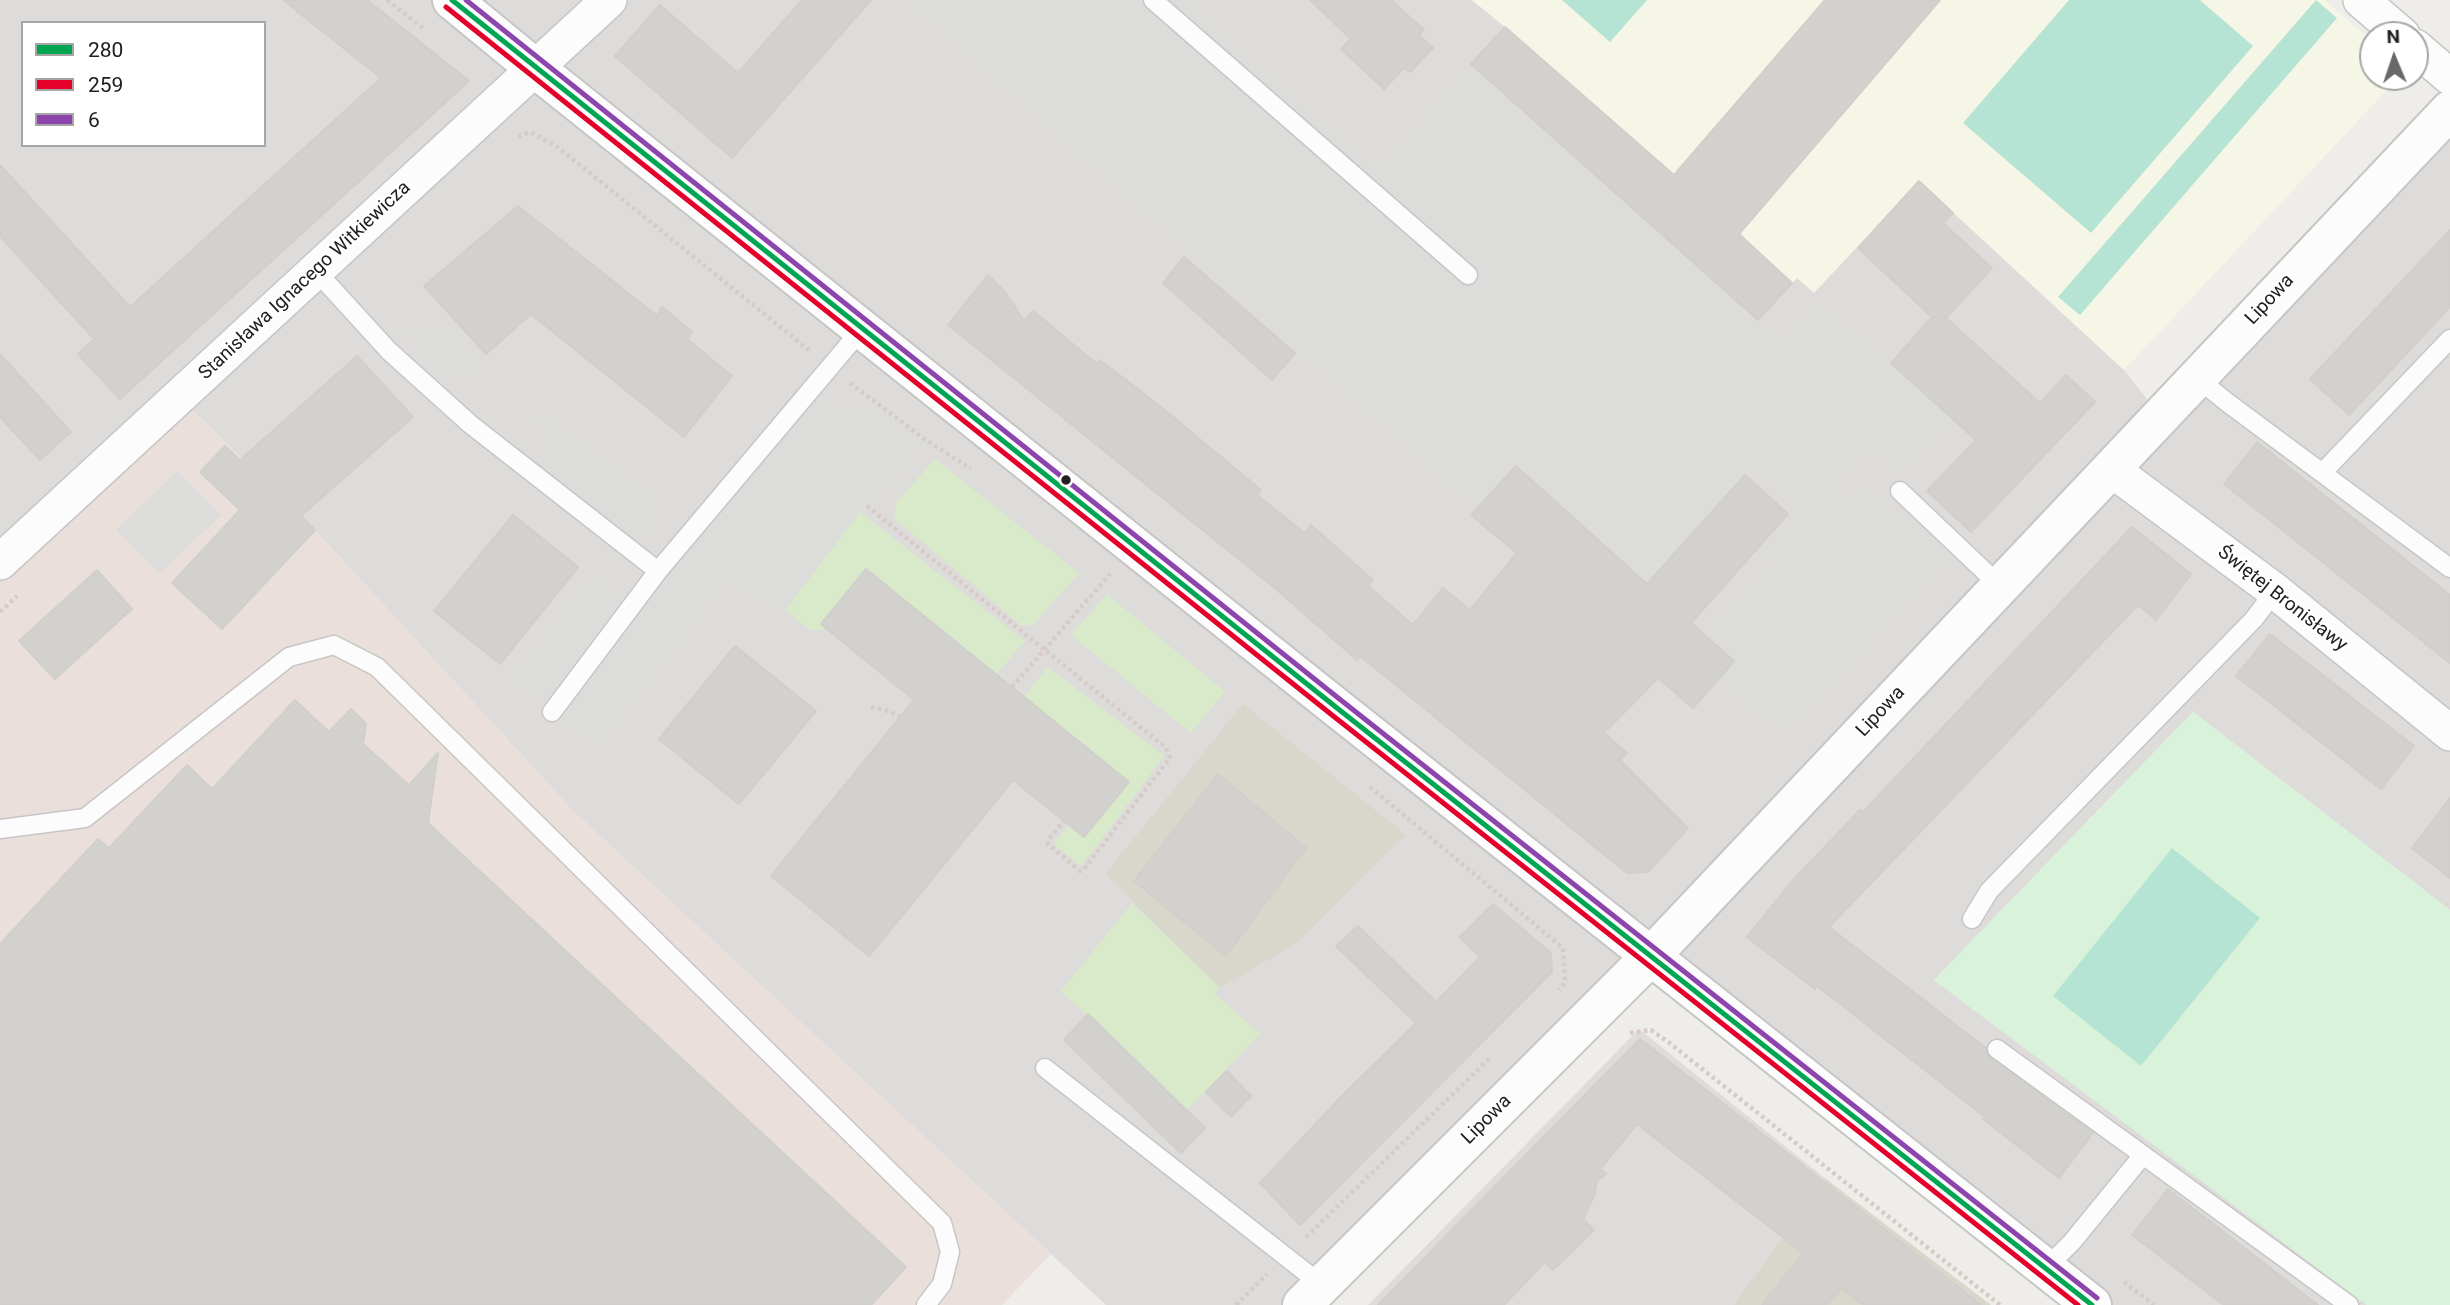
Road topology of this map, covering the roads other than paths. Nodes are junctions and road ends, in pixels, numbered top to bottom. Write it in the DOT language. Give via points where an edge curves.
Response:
graph roads {
  1 [pos="452,0"];
  2 [pos="609,0"];
  3 [pos="1153,0"];
  4 [pos="2361,0"];
  5 [pos="2386,21"];
  6 [pos="2429,59"];
  7 [pos="536,69"];
  8 [pos="2450,77"];
  9 [pos="2450,110"];
  10 [pos="316,271"];
  11 [pos="1468,275"];
  12 [pos="862,328"];
  13 [pos="2450,339"];
  14 [pos="2197,378"];
  15 [pos="2110,469"];
  16 [pos="2322,473"];
  17 [pos="1900,491"];
  18 [pos="0,562"];
  19 [pos="2450,568"];
  20 [pos="658,571"];
  21 [pos="2000,586"];
  22 [pos="2274,591"];
  23 [pos="552,712"];
  24 [pos="2450,733"];
  25 [pos="0,828"];
  26 [pos="1972,919"];
  27 [pos="1651,956"];
  28 [pos="1997,1049"];
  29 [pos="1045,1068"];
  30 [pos="2143,1156"];
  31 [pos="2046,1268"];
  32 [pos="1312,1295"];
  33 [pos="926,1305"];
  34 [pos="2092,1305"];
  35 [pos="2349,1305"];
  1 -- 7 [label="street"];
  2 -- 7 [label="street, Stanisława Ignacego Witkiewicza"];
  3 -- 11 [label="lane"];
  4 -- 5 [label="street"];
  6 -- 8 [label="street"];
  7 -- 10 [label="street, Stanisława Ignacego Witkiewicza"];
  7 -- 12 [label="street"];
  9 -- 14 [label="street, Lipowa"];
  10 -- 18 [label="street, Stanisława Ignacego Witkiewicza"];
  10 -- 20 [label="lane" via="389,351 470,424"];
  12 -- 20 [label="lane"];
  12 -- 27 [label="street"];
  13 -- 16 [label="lane"];
  14 -- 15 [label="street, Lipowa"];
  14 -- 16 [label="lane"];
  15 -- 21 [label="street, Lipowa"];
  15 -- 22 [label="street, Świętej Bronisławy"];
  16 -- 19 [label="lane"];
  17 -- 21 [label="lane"];
  20 -- 23 [label="lane"];
  21 -- 27 [label="street, Lipowa"];
  22 -- 24 [label="street, Świętej Bronisławy"];
  22 -- 26 [label="lane" via="2254,620 1989,891"];
  25 -- 33 [label="lane" via="85,818 289,657 334,645 377,667 942,1223 950,1252 942,1284"];
  27 -- 31 [label="street"];
  27 -- 32 [label="street, Lipowa"];
  28 -- 30 [label="lane"];
  29 -- 32 [label="lane" via="1285,1257"];
  30 -- 31 [label="lane"];
  30 -- 35 [label="lane"];
  31 -- 34 [label="street"];
}
